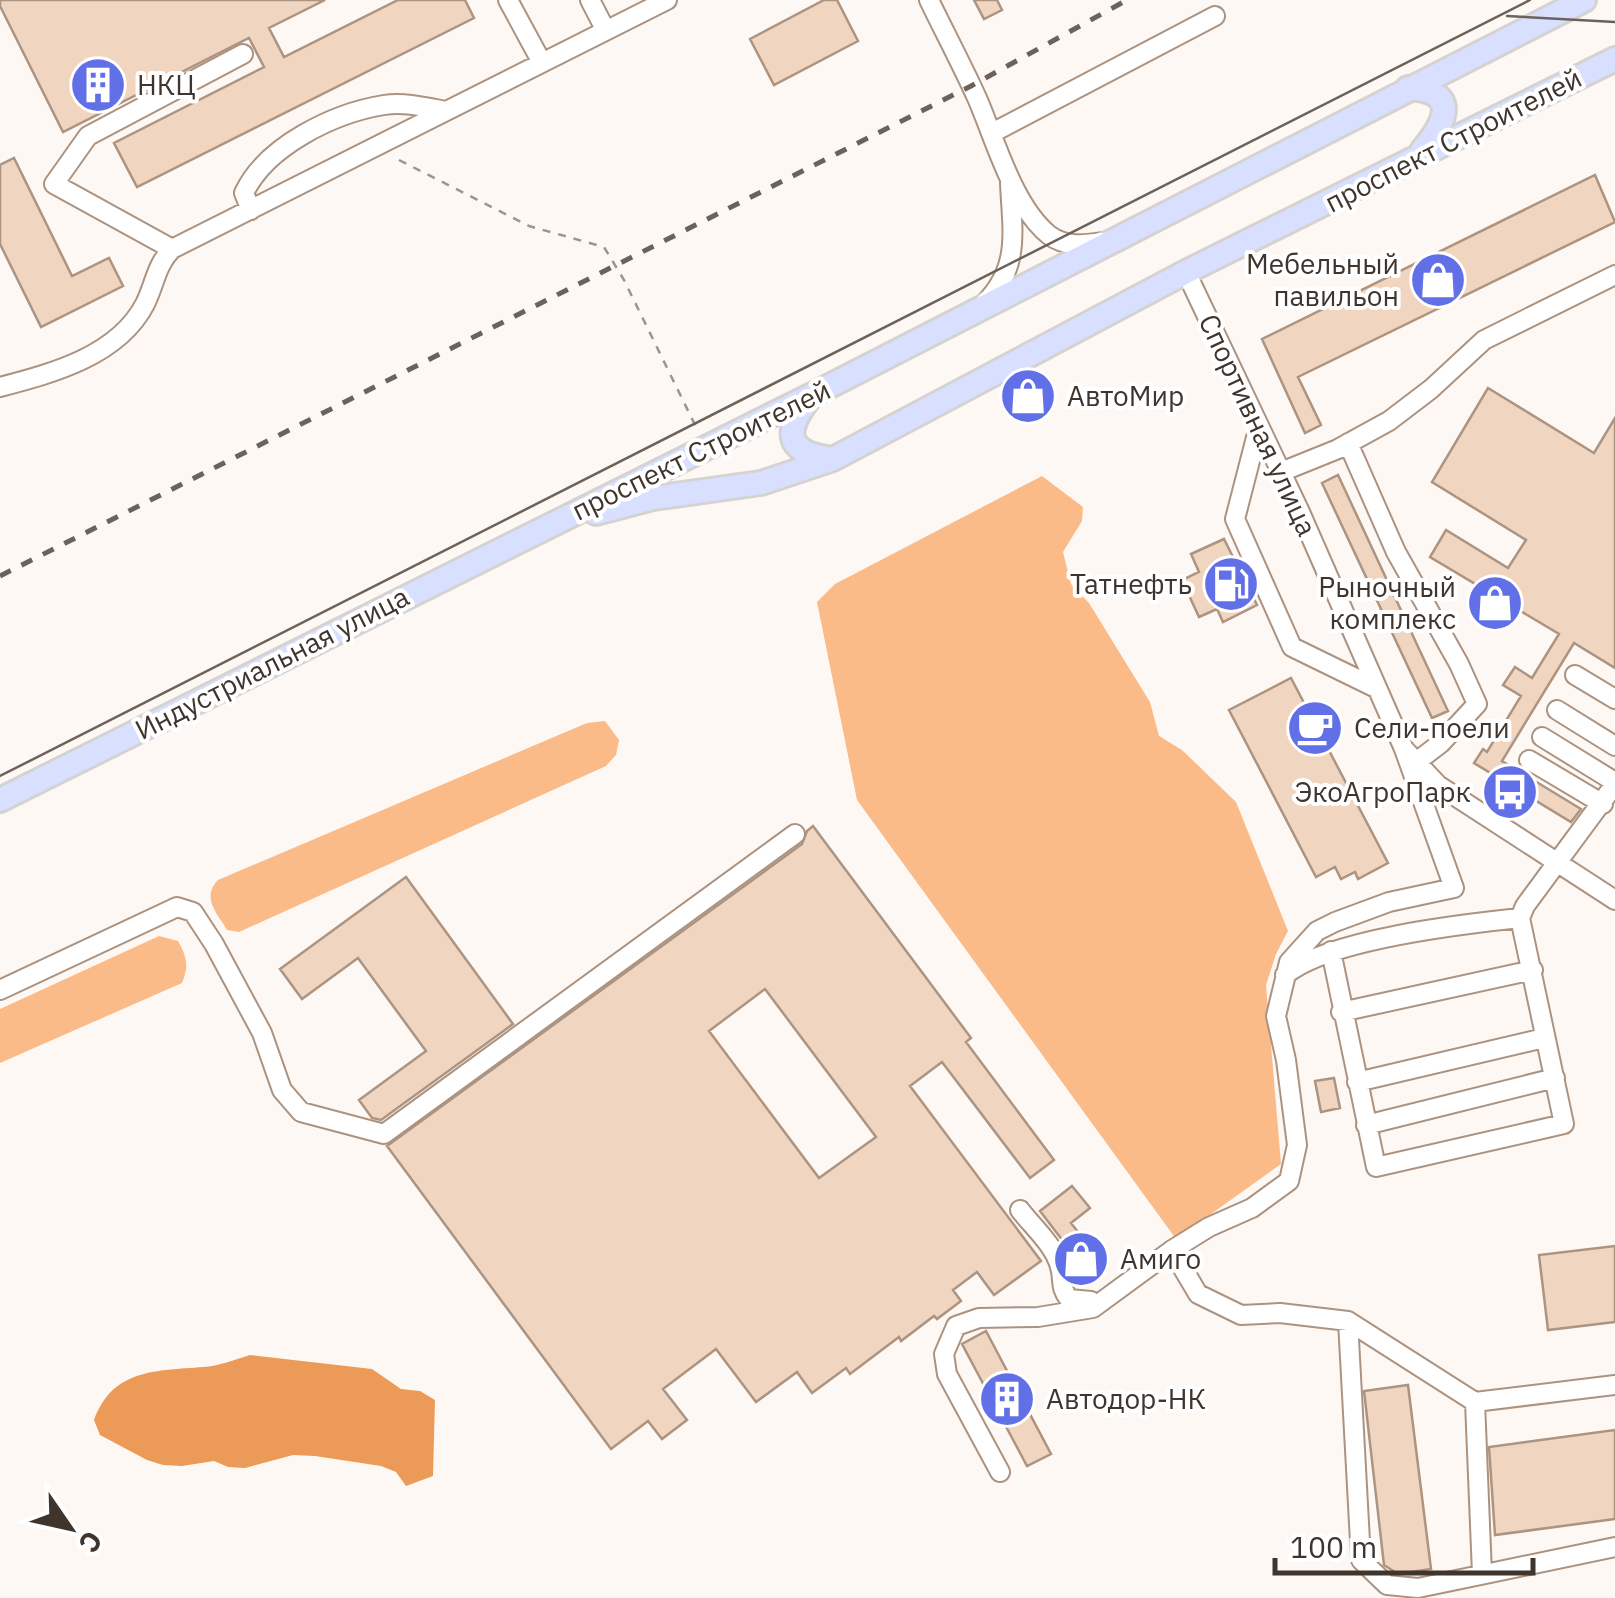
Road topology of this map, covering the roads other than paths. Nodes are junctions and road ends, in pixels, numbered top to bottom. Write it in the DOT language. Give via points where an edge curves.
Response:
graph roads {
  1 [pos="508,0"];
  2 [pos="590,0"];
  3 [pos="667,0"];
  4 [pos="929,0"];
  5 [pos="1584,0"];
  6 [pos="1215,16"];
  7 [pos="606,29"];
  8 [pos="242,54"];
  9 [pos="1615,59"];
  10 [pos="541,62"];
  11 [pos="1408,88"];
  12 [pos="446,111"];
  13 [pos="992,133"];
  14 [pos="1413,161"];
  15 [pos="1010,177"];
  16 [pos="252,210"];
  17 [pos="1115,239"];
  18 [pos="172,249"];
  19 [pos="1186,272"];
  20 [pos="1615,275"];
  21 [pos="979,310"];
  22 [pos="0,387"];
  23 [pos="812,395"];
  24 [pos="1260,426"];
  25 [pos="1348,444"];
  26 [pos="832,458"];
  27 [pos="1281,472"];
  28 [pos="544,527"];
  29 [pos="1575,675"];
  30 [pos="1376,688"];
  31 [pos="1615,699"];
  32 [pos="1558,710"];
  33 [pos="1542,737"];
  34 [pos="1615,746"];
  35 [pos="1410,756"];
  36 [pos="1529,760"];
  37 [pos="1615,783"];
  38 [pos="0,800"];
  39 [pos="1603,804"];
  40 [pos="794,834"];
  41 [pos="1556,862"];
  42 [pos="1454,888"];
  43 [pos="1615,900"];
  44 [pos="1520,918"];
  45 [pos="1463,924"];
  46 [pos="1331,951"];
  47 [pos="1533,970"];
  48 [pos="1285,975"];
  49 [pos="0,990"];
  50 [pos="1341,1012"];
  51 [pos="1544,1038"];
  52 [pos="1554,1078"];
  53 [pos="1357,1082"];
  54 [pos="1366,1124"];
  55 [pos="1020,1210"];
  56 [pos="1172,1250"];
  57 [pos="1102,1302"];
  58 [pos="1348,1321"];
  59 [pos="1615,1386"];
  60 [pos="1475,1402"];
  61 [pos="1000,1472"];
  62 [pos="1615,1547"];
  63 [pos="1482,1574"];
  1 -- 10 [label="street"];
  2 -- 7 [label="street"];
  3 -- 7 [label="street"];
  4 -- 13 [label="street"];
  5 -- 11 [label="main road, проспект Строителей"];
  6 -- 13 [label="street"];
  7 -- 10 [label="street"];
  8 -- 18 [label="street" via="88,136 54,184"];
  9 -- 14 [label="main road, проспект Строителей"];
  10 -- 12 [label="street"];
  11 -- 14 [label="main road" via="1438,96 1445,116"];
  11 -- 17 [label="main road, проспект Строителей"];
  12 -- 16 [label="street"];
  12 -- 16 [label="street" via="385,105 312,132 252,176 244,193"];
  13 -- 15 [label="street"];
  14 -- 19 [label="main road, проспект Строителей"];
  15 -- 17 [label="street" via="1050,235 1072,245"];
  15 -- 21 [label="street" via="1008,274"];
  16 -- 18 [label="street"];
  17 -- 21 [label="main road, проспект Строителей"];
  18 -- 22 [label="street" via="161,260 145,304 111,346"];
  19 -- 24 [label="street, Спортивная улица"];
  19 -- 26 [label="main road, проспект Строителей"];
  20 -- 25 [label="street" via="1484,340 1432,389"];
  21 -- 23 [label="main road, проспект Строителей"];
  23 -- 26 [label="main road" via="796,415 794,440 811,456"];
  23 -- 28 [label="main road, проспект Строителей"];
  24 -- 27 [label="street, Спортивная улица"];
  24 -- 30 [label="street" via="1236,519 1292,648"];
  25 -- 27 [label="street"];
  25 -- 35 [label="street" via="1477,704 1442,743"];
  26 -- 28 [label="main road, проспект Строителей" via="762,483 653,498"];
  27 -- 30 [label="street, Спортивная улица"];
  28 -- 38 [label="main road, Индустриальная улица"];
  29 -- 31 [label="street"];
  30 -- 35 [label="street, Спортивная улица"];
  32 -- 34 [label="street"];
  33 -- 37 [label="street"];
  35 -- 41 [label="street, Спортивная улица" via="1438,785"];
  35 -- 42 [label="street"];
  36 -- 39 [label="street"];
  37 -- 39 [label="street"];
  39 -- 41 [label="street"];
  40 -- 49 [label="street" via="384,1134 301,1112 282,1090 262,1033 193,912 177,907"];
  41 -- 43 [label="street, Спортивная улица"];
  41 -- 44 [label="street"];
  42 -- 45 [label="street"];
  42 -- 48 [label="street" via="1389,902 1316,930"];
  44 -- 45 [label="street"];
  44 -- 47 [label="street"];
  45 -- 46 [label="street"];
  46 -- 48 [label="street"];
  46 -- 50 [label="street"];
  47 -- 50 [label="street"];
  47 -- 51 [label="street"];
  48 -- 56 [label="street" via="1276,1016 1297,1145 1289,1181"];
  50 -- 53 [label="street"];
  51 -- 52 [label="street"];
  51 -- 53 [label="street"];
  52 -- 54 [label="street"];
  52 -- 54 [label="street" via="1564,1124 1376,1167"];
  53 -- 54 [label="street"];
  55 -- 57 [label="street" via="1049,1246 1069,1299"];
  56 -- 57 [label="street"];
  56 -- 58 [label="street" via="1198,1294 1240,1314"];
  57 -- 61 [label="street" via="956,1326 944,1354 947,1374"];
  58 -- 60 [label="street"];
  58 -- 63 [label="street" via="1362,1560 1387,1586 1418,1588"];
  59 -- 60 [label="street"];
  60 -- 63 [label="street"];
  62 -- 63 [label="street"];
}
